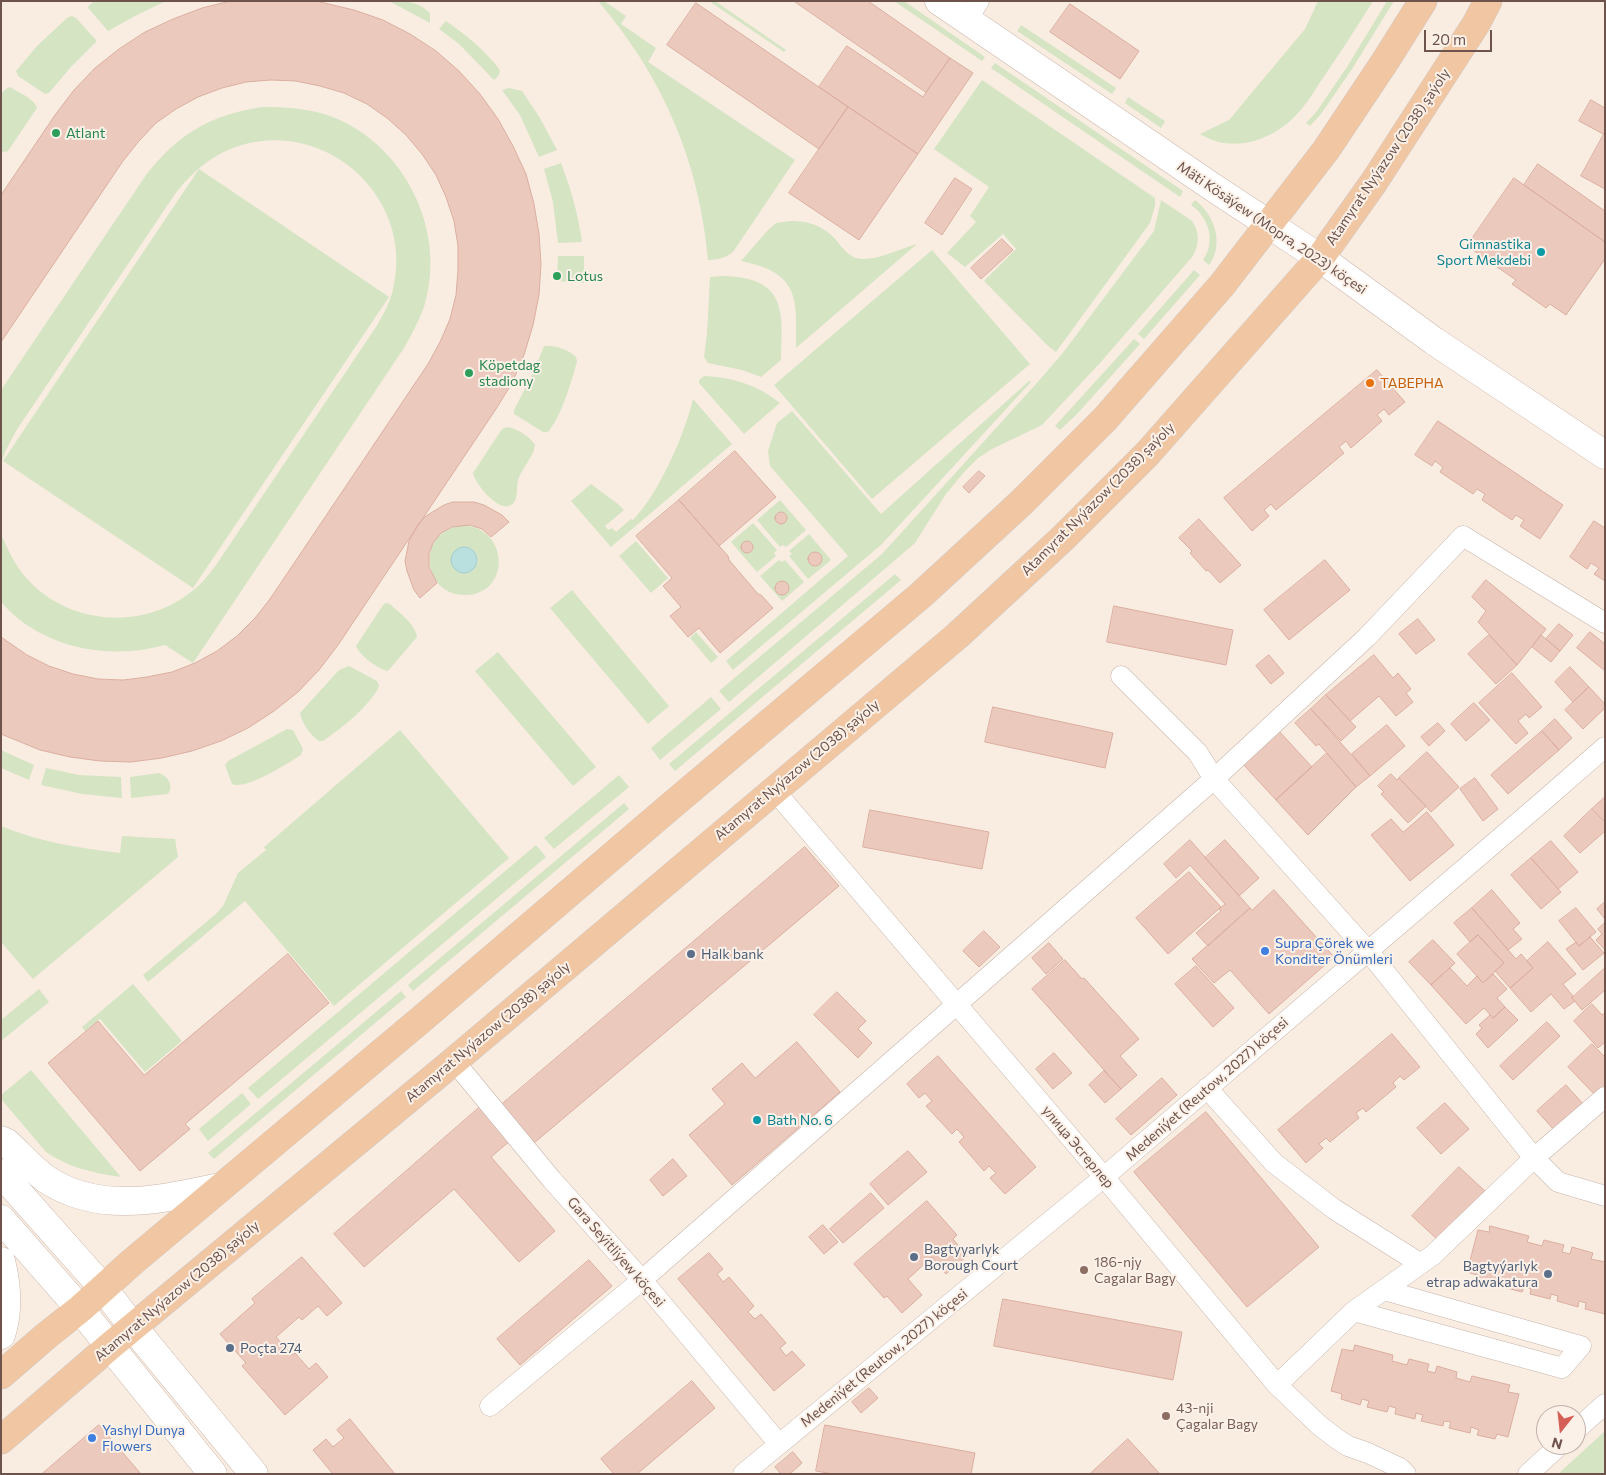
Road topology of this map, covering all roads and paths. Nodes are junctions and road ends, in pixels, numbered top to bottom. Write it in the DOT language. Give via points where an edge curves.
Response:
graph roads {
  1 [pos="939,1"];
  2 [pos="1423,1"];
  3 [pos="1488,1"];
  4 [pos="973,11"];
  5 [pos="1269,223"];
  6 [pos="1320,258"];
  7 [pos="1605,456"];
  8 [pos="1605,623"];
  9 [pos="1121,676"];
  10 [pos="1605,747"];
  11 [pos="1214,779"];
  12 [pos="774,790"];
  13 [pos="1368,951"];
  14 [pos="956,1003"];
  15 [pos="454,1061"];
  16 [pos="1207,1088"];
  17 [pos="1605,1097"];
  18 [pos="1,1140"];
  19 [pos="1534,1158"];
  20 [pos="1,1173"];
  21 [pos="1104,1177"];
  22 [pos="220,1187"];
  23 [pos="1605,1196"];
  24 [pos="1,1219"];
  25 [pos="1,1261"];
  26 [pos="1421,1264"];
  27 [pos="642,1280"];
  28 [pos="103,1288"];
  29 [pos="1384,1290"];
  30 [pos="80,1309"];
  31 [pos="1354,1311"];
  32 [pos="133,1327"];
  33 [pos="1,1335"];
  34 [pos="110,1346"];
  35 [pos="1,1375"];
  36 [pos="1276,1385"];
  37 [pos="1605,1404"];
  38 [pos="490,1406"];
  39 [pos="1586,1421"];
  40 [pos="1,1440"];
  41 [pos="779,1444"];
  42 [pos="1549,1455"];
  43 [pos="214,1474"];
  44 [pos="254,1474"];
  45 [pos="743,1474"];
  46 [pos="1406,1474"];
  47 [pos="1528,1474"];
  1 -- 4 [label="main road, Mäti Kösäýew (Mopra, 2023) köçesi"];
  2 -- 5 [label="main road" via="1348,120"];
  3 -- 6 [label="main road, Atamyrat Nyýazow (2038) şaýoly" via="1374,182"];
  4 -- 5 [label="main road, Mäti Kösäýew (Mopra, 2023) köçesi" via="1211,186"];
  5 -- 6 [label="main road, Mäti Kösäýew (Mopra, 2023) köçesi"];
  5 -- 22 [label="main road" via="1188,326 1105,419 1022,502 906,607"];
  6 -- 7 [label="main road, Mäti Kösäýew (Mopra, 2023) köçesi" via="1434,341"];
  6 -- 12 [label="main road, Atamyrat Nyýazow (2038) şaýoly" via="1148,453 1063,538 957,636"];
  8 -- 11 [label="street" via="1464,536 1367,637"];
  9 -- 11 [label="street" via="1198,753"];
  10 -- 13 [label="street, Medeniýet (Reutow, 2027) köçesi"];
  11 -- 13 [label="street"];
  11 -- 14 [label="street"];
  12 -- 14 [label="street, улица Эсгерлер"];
  12 -- 15 [label="main road, Atamyrat Nyýazow (2038) şaýoly"];
  13 -- 16 [label="street, Medeniýet (Reutow, 2027) köçesi"];
  13 -- 19 [label="street"];
  14 -- 21 [label="street, улица Эсгерлер"];
  14 -- 27 [label="street"];
  15 -- 27 [label="street, Gara Seýitliýew köçesi" via="552,1180"];
  15 -- 32 [label="main road, Atamyrat Nyýazow (2038) şaýoly"];
  16 -- 21 [label="street, Medeniýet (Reutow, 2027) köçesi"];
  16 -- 26 [label="street" via="1274,1163 1334,1209"];
  17 -- 19 [label="street"];
  18 -- 22 [label="main road" via="50,1182 99,1200 143,1201"];
  19 -- 23 [label="street" via="1558,1182"];
  19 -- 26 [label="street"];
  20 -- 28 [label="main road"];
  21 -- 36 [label="street, улица Эсгерлер"];
  21 -- 41 [label="street, Medeniýet (Reutow, 2027) köçesi"];
  22 -- 28 [label="main road"];
  24 -- 30 [label="main road"];
  25 -- 33 [label="main road" via="7,1306"];
  26 -- 29 [label="street"];
  27 -- 38 [label="street"];
  27 -- 41 [label="street, Gara Seýitliýew köçesi"];
  28 -- 30 [label="main road"];
  28 -- 32 [label="main road"];
  29 -- 31 [label="street"];
  29 -- 31 [label="street" via="1581,1346 1562,1368"];
  30 -- 34 [label="main road"];
  30 -- 35 [label="main road"];
  31 -- 36 [label="street"];
  32 -- 34 [label="main road, Atamyrat Nyýazow (2038) şaýoly"];
  32 -- 44 [label="main road"];
  34 -- 40 [label="main road, Atamyrat Nyýazow (2038) şaýoly"];
  34 -- 43 [label="main road"];
  36 -- 46 [label="street, улица Эсгерлер" via="1337,1439 1400,1468"];
  37 -- 39 [label="street"];
  41 -- 45 [label="street, Medeniýet (Reutow, 2027) köçesi"];
  42 -- 47 [label="street"];
}
